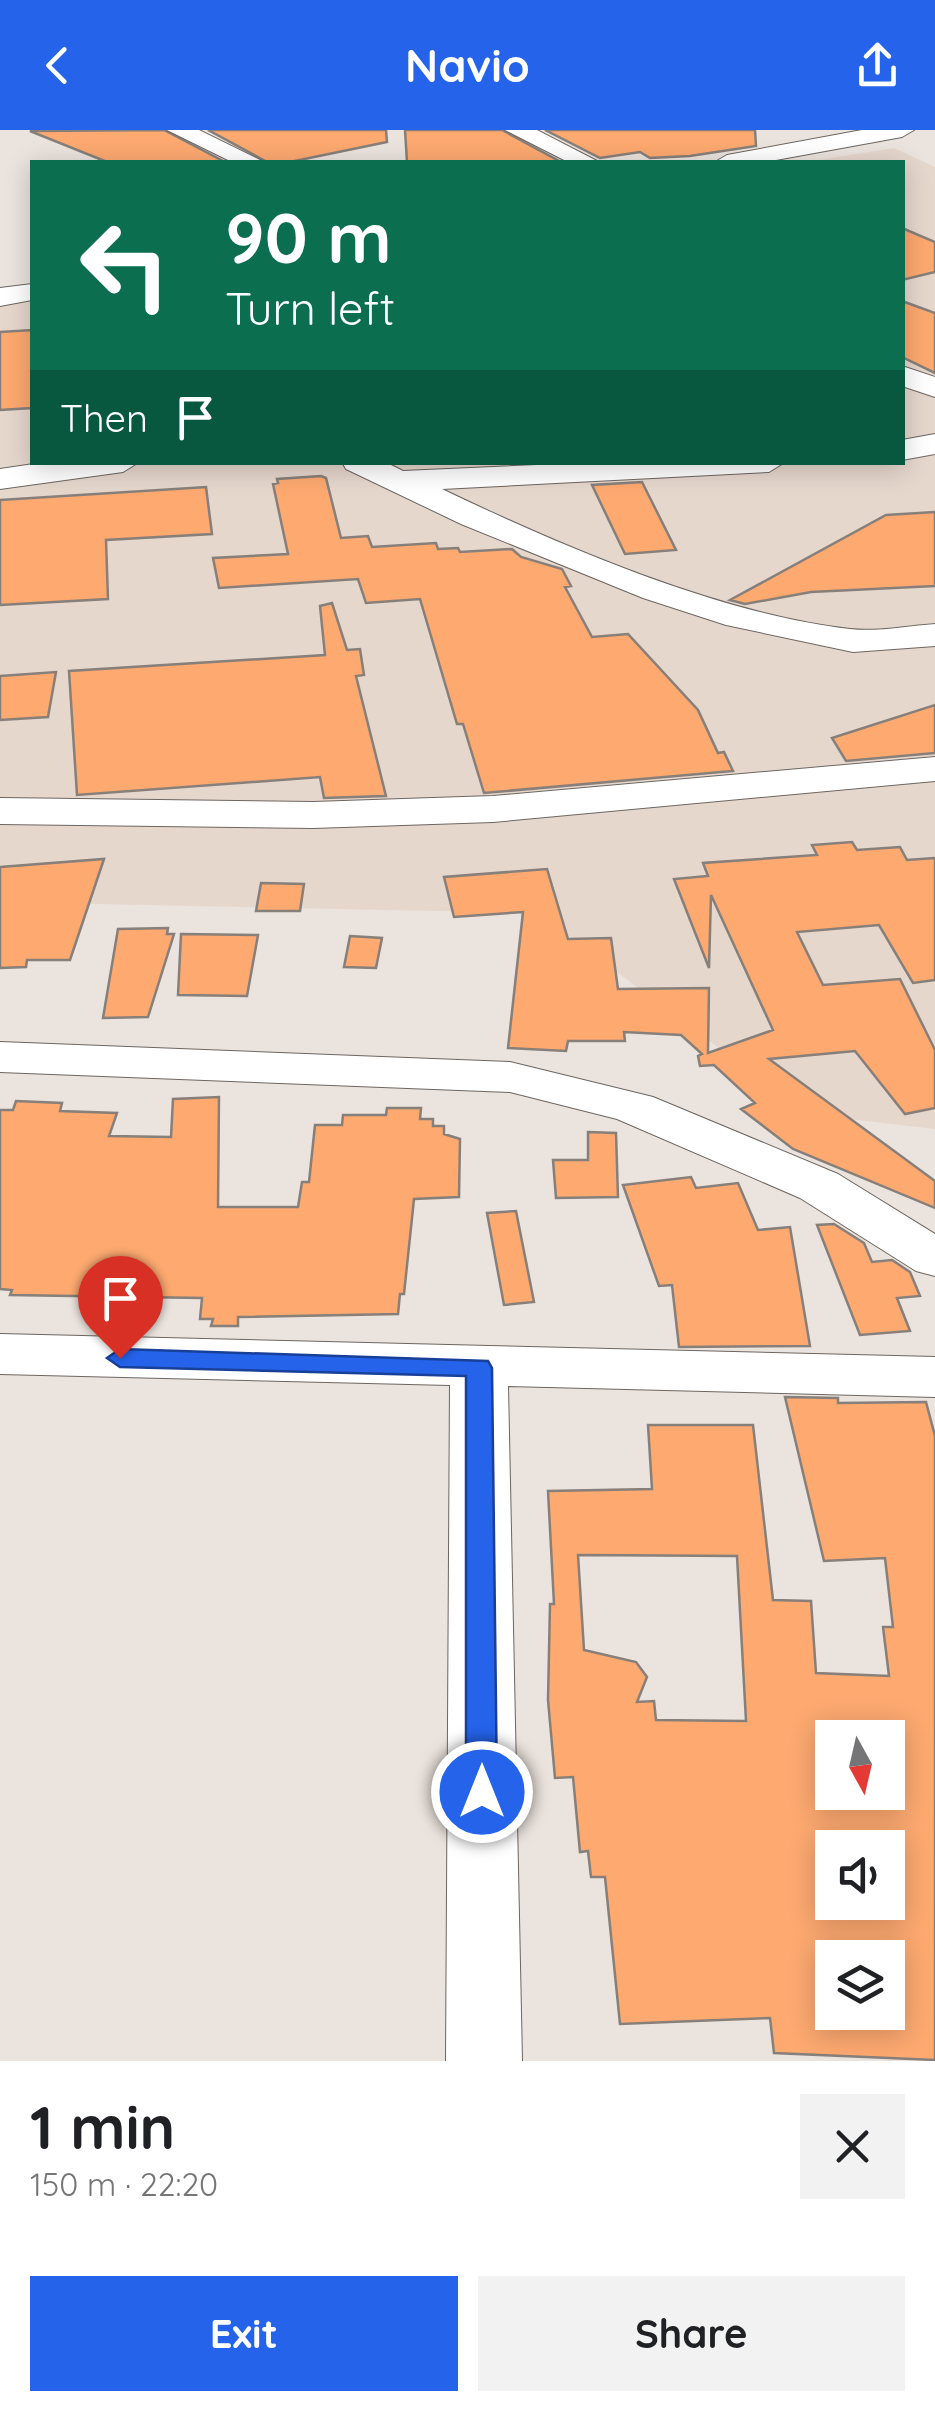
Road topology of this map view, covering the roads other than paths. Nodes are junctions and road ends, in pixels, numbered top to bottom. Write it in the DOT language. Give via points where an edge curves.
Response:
graph roads {
  1 [pos="178,130"];
  2 [pos="517,130"];
  3 [pos="806,130"];
  4 [pos="902,130"];
  5 [pos="935,133"];
  6 [pos="834,142"];
  7 [pos="247,160"];
  8 [pos="583,160"];
  9 [pos="738,160"];
  10 [pos="788,160"];
  11 [pos="30,280"];
  12 [pos="0,285"];
  13 [pos="30,292"];
  14 [pos="0,297"];
  15 [pos="905,375"];
  16 [pos="935,388"];
  17 [pos="935,444"];
  18 [pos="905,449"];
  19 [pos="102,465"];
  20 [pos="365,465"];
  21 [pos="722,465"];
  22 [pos="396,478"];
  23 [pos="0,480"];
  24 [pos="486,480"];
  25 [pos="473,518"];
  26 [pos="935,635"];
  27 [pos="853,640"];
  28 [pos="935,664"];
  29 [pos="935,769"];
  30 [pos="0,811"];
  31 [pos="0,1057"];
  32 [pos="935,1258"];
  33 [pos="0,1354"];
  34 [pos="479,1368"];
  35 [pos="935,1377"];
  36 [pos="484,2061"];
  1 -- 7 [label="street"];
  2 -- 8 [label="street"];
  3 -- 6 [label="street"];
  4 -- 6 [label="street"];
  5 -- 10 [label="street"];
  6 -- 9 [label="street"];
  11 -- 12 [label="street"];
  13 -- 14 [label="street"];
  15 -- 16 [label="street"];
  17 -- 18 [label="street"];
  19 -- 23 [label="street"];
  20 -- 22 [label="street"];
  21 -- 24 [label="street"];
  22 -- 24 [label="street"];
  22 -- 25 [label="street"];
  24 -- 25 [label="street" via="470,492"];
  25 -- 27 [label="street" via="739,617"];
  26 -- 27 [label="street"];
  27 -- 28 [label="street"];
  29 -- 30 [label="street" via="493,808 313,815"];
  31 -- 32 [label="street" via="510,1077 635,1108 820,1186"];
  33 -- 34 [label="street"];
  34 -- 35 [label="street"];
  34 -- 36 [label="street"];
}
